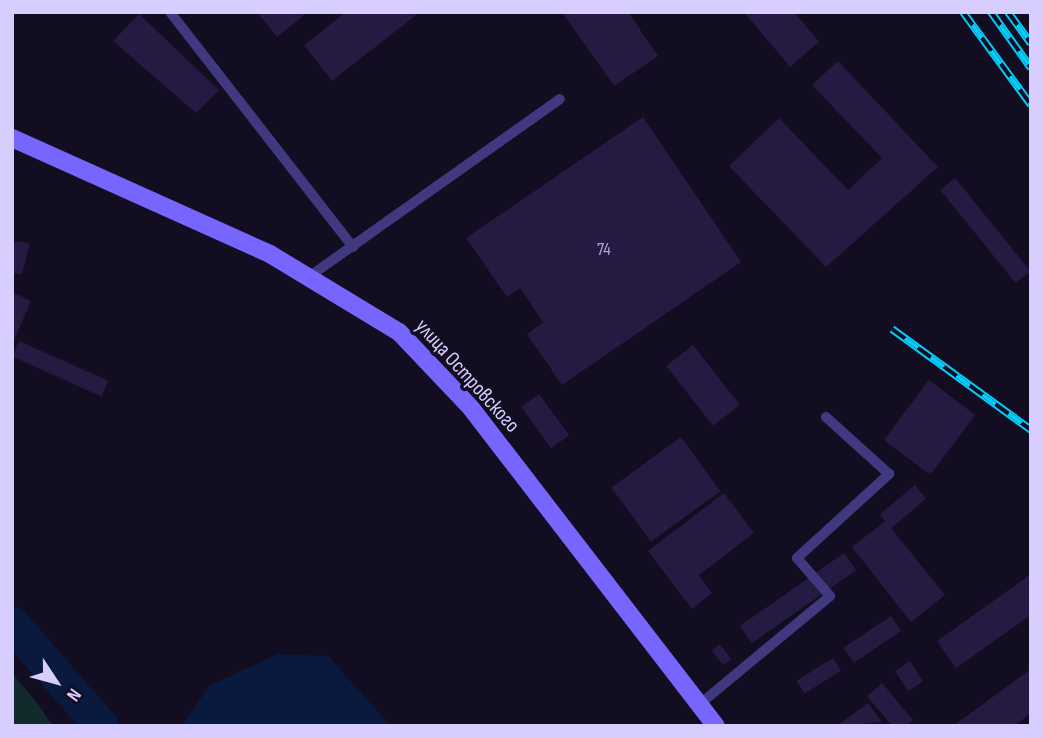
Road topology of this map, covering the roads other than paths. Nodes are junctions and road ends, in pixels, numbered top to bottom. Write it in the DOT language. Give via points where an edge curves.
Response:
graph roads {
  1 [pos="170,12"];
  2 [pos="560,99"];
  3 [pos="16,142"];
  4 [pos="353,247"];
  5 [pos="310,276"];
  6 [pos="826,417"];
  7 [pos="700,704"];
  8 [pos="716,726"];
  1 -- 4 [label="lane"];
  2 -- 4 [label="lane"];
  3 -- 5 [label="street, улица Островского"];
  4 -- 5 [label="lane"];
  5 -- 7 [label="street, улица Островского" via="399,332 471,408"];
  6 -- 7 [label="lane" via="889,474 797,558 831,596"];
  7 -- 8 [label="street, улица Островского"];
}
